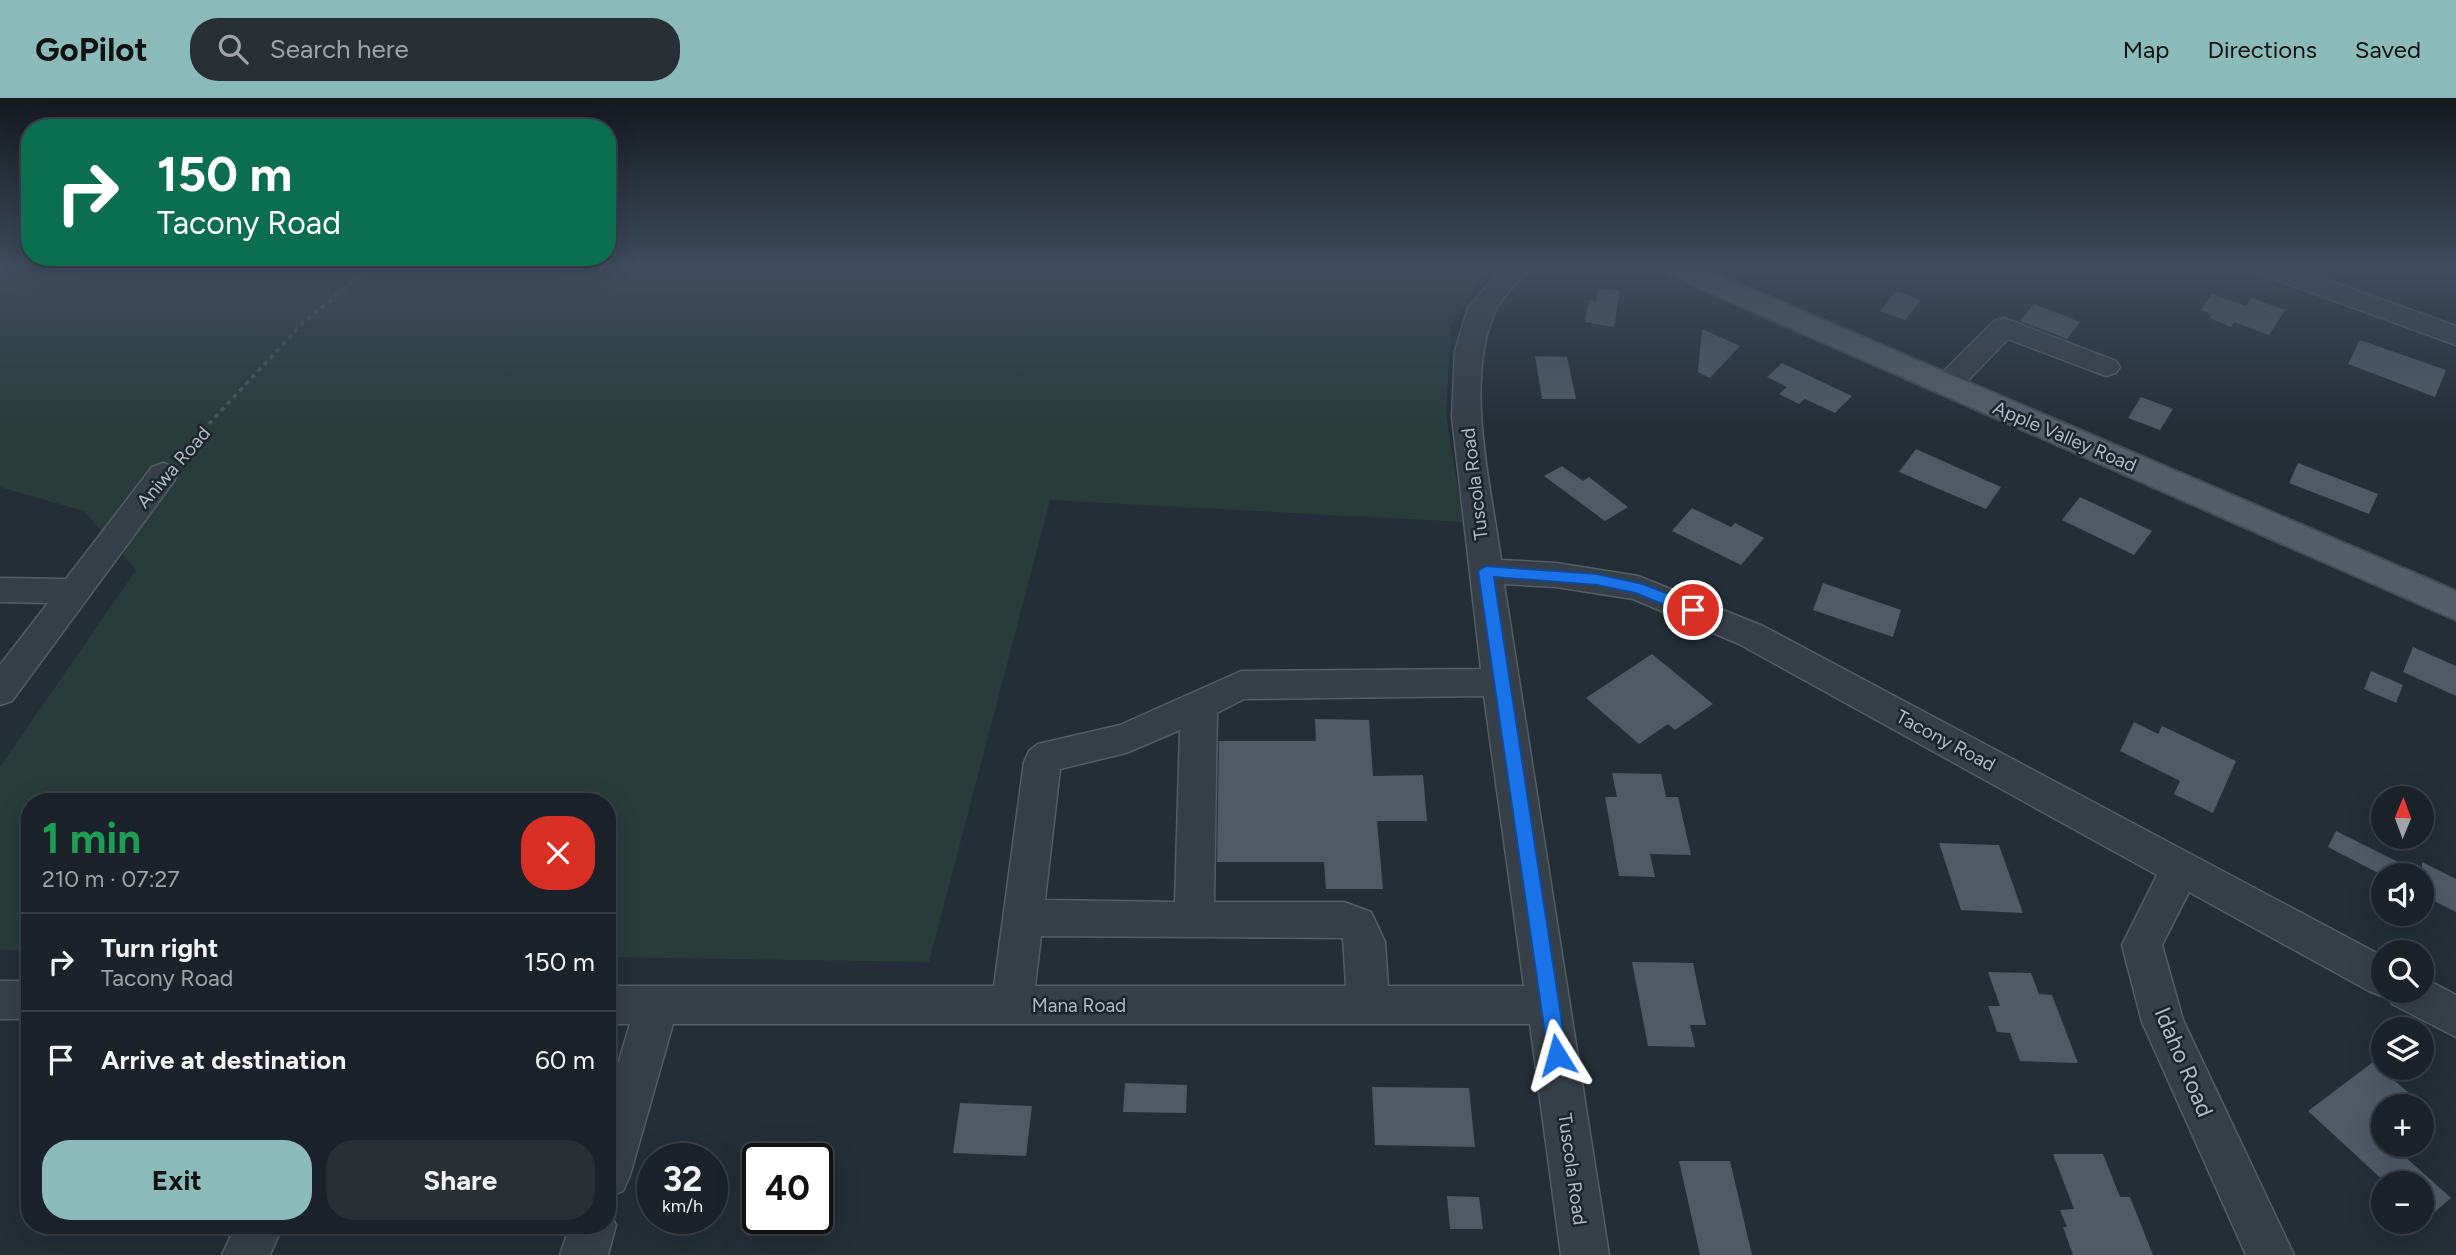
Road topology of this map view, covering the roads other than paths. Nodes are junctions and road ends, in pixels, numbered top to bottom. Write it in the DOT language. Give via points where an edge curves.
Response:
graph roads {
  1 [pos="1478,320"];
  2 [pos="1797,320"];
  3 [pos="2412,320"];
  4 [pos="2456,336"];
  5 [pos="2106,367"];
  6 [pos="1947,385"];
  7 [pos="163,474"];
  8 [pos="1486,571"];
  9 [pos="0,590"];
  10 [pos="75,591"];
  11 [pos="2456,606"];
  12 [pos="1500,682"];
  13 [pos="0,691"];
  14 [pos="1199,707"];
  15 [pos="2181,867"];
  16 [pos="1022,918"];
  17 [pos="1194,920"];
  18 [pos="2371,971"];
  19 [pos="0,1000"];
  20 [pos="21,1000"];
  21 [pos="2431,1003"];
  22 [pos="616,1005"];
  23 [pos="1012,1005"];
  24 [pos="1368,1005"];
  25 [pos="1550,1005"];
  26 [pos="657,1006"];
  27 [pos="2456,1017"];
  28 [pos="616,1145"];
  29 [pos="256,1234"];
  30 [pos="590,1234"];
  31 [pos="246,1255"];
  32 [pos="584,1255"];
  33 [pos="1585,1255"];
  34 [pos="2270,1255"];
  1 -- 8 [label="street, Tuscola Road" via="1469,351 1467,418"];
  2 -- 6 [label="main road, Apple Valley Road"];
  3 -- 4 [label="street"];
  5 -- 6 [label="street" via="2004,327"];
  6 -- 11 [label="main road, Apple Valley Road"];
  7 -- 10 [label="street, Aniwa Road"];
  8 -- 12 [label="street, Tuscola Road"];
  8 -- 15 [label="street, Tacony Road" via="1597,579 1638,588 1693,610 1751,635"];
  9 -- 10 [label="street"];
  10 -- 13 [label="street, Aniwa Road"];
  12 -- 14 [label="street" via="1241,685"];
  12 -- 25 [label="street, Tuscola Road"];
  14 -- 16 [label="street" via="1126,738 1051,755 1042,762"];
  14 -- 17 [label="street"];
  15 -- 18 [label="street, Tacony Road"];
  15 -- 34 [label="street, Idaho Road" via="2143,945 2164,1021"];
  16 -- 17 [label="street"];
  16 -- 23 [label="street"];
  17 -- 24 [label="street" via="1344,920 1357,925 1365,942"];
  19 -- 20 [label="street"];
  21 -- 27 [label="street"];
  22 -- 26 [label="street, Mana Road"];
  23 -- 24 [label="street, Mana Road"];
  23 -- 26 [label="street, Mana Road"];
  24 -- 25 [label="street, Mana Road"];
  25 -- 33 [label="street, Tuscola Road"];
  26 -- 28 [label="street"];
  29 -- 31 [label="street"];
  30 -- 32 [label="street"];
}
